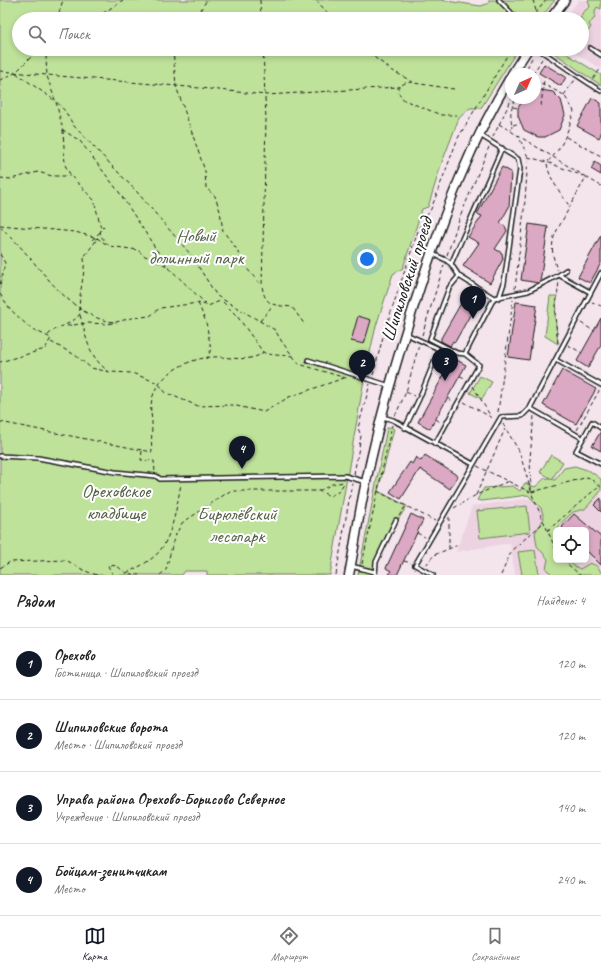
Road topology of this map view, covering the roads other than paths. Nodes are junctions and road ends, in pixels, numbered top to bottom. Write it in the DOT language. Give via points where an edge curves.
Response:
graph roads {
  1 [pos="500,0"];
  2 [pos="565,0"];
  3 [pos="510,12"];
  4 [pos="556,12"];
  5 [pos="590,48"];
  6 [pos="601,55"];
  7 [pos="524,56"];
  8 [pos="549,56"];
  9 [pos="516,68"];
  10 [pos="505,87"];
  11 [pos="601,91"];
  12 [pos="478,134"];
  13 [pos="502,148"];
  14 [pos="431,254"];
  15 [pos="451,264"];
  16 [pos="566,270"];
  17 [pos="601,273"];
  18 [pos="559,275"];
  19 [pos="459,276"];
  20 [pos="590,292"];
  21 [pos="494,298"];
  22 [pos="499,298"];
  23 [pos="404,334"];
  24 [pos="465,354"];
  25 [pos="308,360"];
  26 [pos="556,360"];
  27 [pos="390,386"];
  28 [pos="601,386"];
  29 [pos="530,408"];
  30 [pos="382,417"];
  31 [pos="405,428"];
  32 [pos="601,428"];
  33 [pos="582,438"];
  34 [pos="435,444"];
  35 [pos="0,456"];
  36 [pos="473,464"];
  37 [pos="601,464"];
  38 [pos="366,482"];
  39 [pos="396,520"];
  40 [pos="351,566"];
  41 [pos="375,573"];
  42 [pos="349,575"];
  43 [pos="433,575"];
  1 -- 3 [label="lane"];
  2 -- 4 [label="main road"];
  5 -- 6 [label="lane"];
  7 -- 9 [label="main road, Шипиловский проезд"];
  8 -- 11 [label="lane"];
  10 -- 12 [label="main road, Шипиловский проезд"];
  12 -- 13 [label="lane"];
  12 -- 14 [label="main road, Шипиловский проезд"];
  13 -- 15 [label="lane"];
  13 -- 22 [label="lane" via="518,159 520,169 504,283"];
  14 -- 15 [label="lane"];
  14 -- 23 [label="main road, Шипиловский проезд"];
  15 -- 19 [label="lane"];
  16 -- 18 [label="lane"];
  17 -- 20 [label="lane"];
  18 -- 20 [label="lane"];
  18 -- 22 [label="lane" via="514,295"];
  19 -- 21 [label="lane"];
  19 -- 24 [label="lane" via="449,288 430,339 457,353"];
  20 -- 26 [label="lane"];
  21 -- 22 [label="lane"];
  21 -- 24 [label="lane"];
  23 -- 27 [label="main road, Шипиловский проезд"];
  23 -- 31 [label="lane" via="437,348 438,352"];
  24 -- 34 [label="lane" via="479,365"];
  25 -- 27 [label="lane"];
  26 -- 28 [label="lane"];
  26 -- 29 [label="lane"];
  27 -- 30 [label="main road, Шипиловский проезд"];
  29 -- 33 [label="lane"];
  29 -- 36 [label="lane" via="522,416 499,419"];
  30 -- 31 [label="lane" via="393,420"];
  30 -- 38 [label="main road, Шипиловский проезд"];
  31 -- 34 [label="lane"];
  32 -- 33 [label="lane" via="592,422"];
  33 -- 37 [label="lane" via="576,451"];
  34 -- 36 [label="lane"];
  35 -- 38 [label="lane" via="38,458 115,472 156,476 160,480 345,476"];
  36 -- 43 [label="lane" via="415,565"];
  38 -- 40 [label="main road, Шипиловский проезд"];
  39 -- 41 [label="lane" via="376,562"];
  40 -- 41 [label="lane"];
  40 -- 42 [label="main road, Шипиловский проезд"];
}
